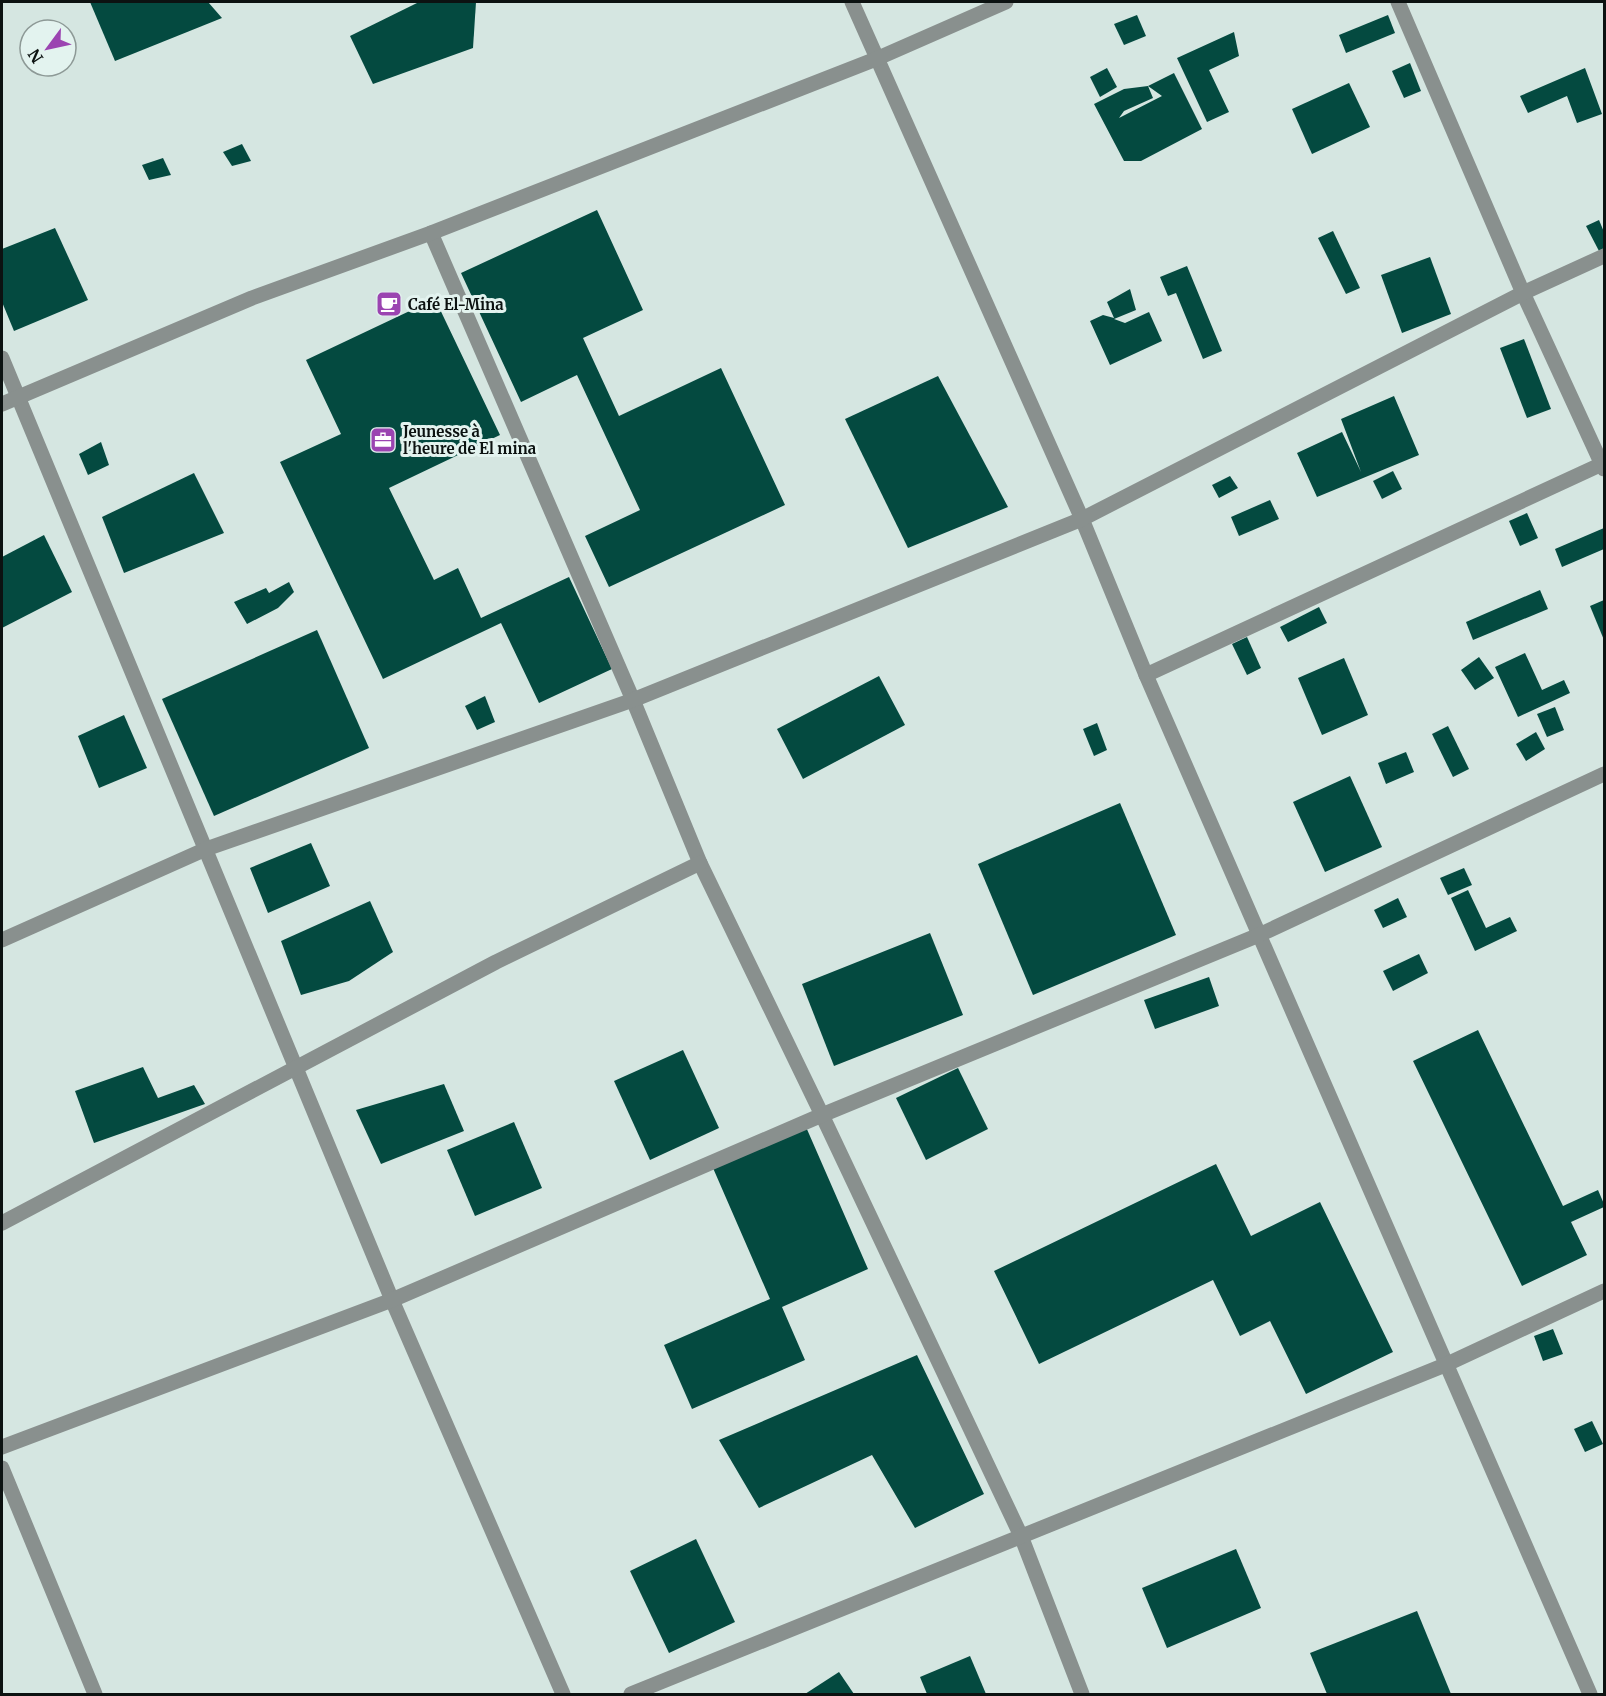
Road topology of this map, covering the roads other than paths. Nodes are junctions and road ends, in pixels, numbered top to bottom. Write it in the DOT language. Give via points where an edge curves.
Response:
graph roads {
  1 [pos="852,2"];
  2 [pos="1006,2"];
  3 [pos="1398,2"];
  4 [pos="876,59"];
  5 [pos="431,233"];
  6 [pos="1605,256"];
  7 [pos="1523,292"];
  8 [pos="2,358"];
  9 [pos="18,396"];
  10 [pos="2,404"];
  11 [pos="1604,467"];
  12 [pos="1082,519"];
  13 [pos="1146,675"];
  14 [pos="633,700"];
  15 [pos="1605,774"];
  16 [pos="206,849"];
  17 [pos="700,863"];
  18 [pos="1260,935"];
  19 [pos="2,940"];
  20 [pos="296,1065"];
  21 [pos="822,1115"];
  22 [pos="2,1223"];
  23 [pos="1605,1291"];
  24 [pos="392,1299"];
  25 [pos="1445,1365"];
  26 [pos="2,1447"];
  27 [pos="2,1468"];
  28 [pos="1021,1536"];
  29 [pos="95,1695"];
  30 [pos="564,1695"];
  31 [pos="631,1695"];
  32 [pos="1082,1695"];
  33 [pos="1590,1695"];
  1 -- 4 [label="street"];
  2 -- 4 [label="street"];
  3 -- 7 [label="street"];
  4 -- 5 [label="street"];
  4 -- 12 [label="street"];
  5 -- 9 [label="street" via="252,298"];
  5 -- 14 [label="street"];
  6 -- 7 [label="street"];
  7 -- 11 [label="street"];
  7 -- 12 [label="street"];
  8 -- 9 [label="street"];
  9 -- 10 [label="street"];
  9 -- 16 [label="street"];
  11 -- 13 [label="street"];
  12 -- 13 [label="street"];
  12 -- 14 [label="street"];
  13 -- 18 [label="street"];
  14 -- 16 [label="street"];
  14 -- 17 [label="street"];
  15 -- 18 [label="street"];
  16 -- 19 [label="street"];
  16 -- 20 [label="street"];
  17 -- 20 [label="street"];
  17 -- 21 [label="street"];
  18 -- 21 [label="street"];
  18 -- 25 [label="street"];
  20 -- 22 [label="street"];
  20 -- 24 [label="street"];
  21 -- 24 [label="street"];
  21 -- 28 [label="street"];
  23 -- 25 [label="street"];
  24 -- 26 [label="street"];
  24 -- 30 [label="street"];
  25 -- 28 [label="street"];
  25 -- 33 [label="street"];
  27 -- 29 [label="street"];
  28 -- 31 [label="street"];
  28 -- 32 [label="street"];
}
